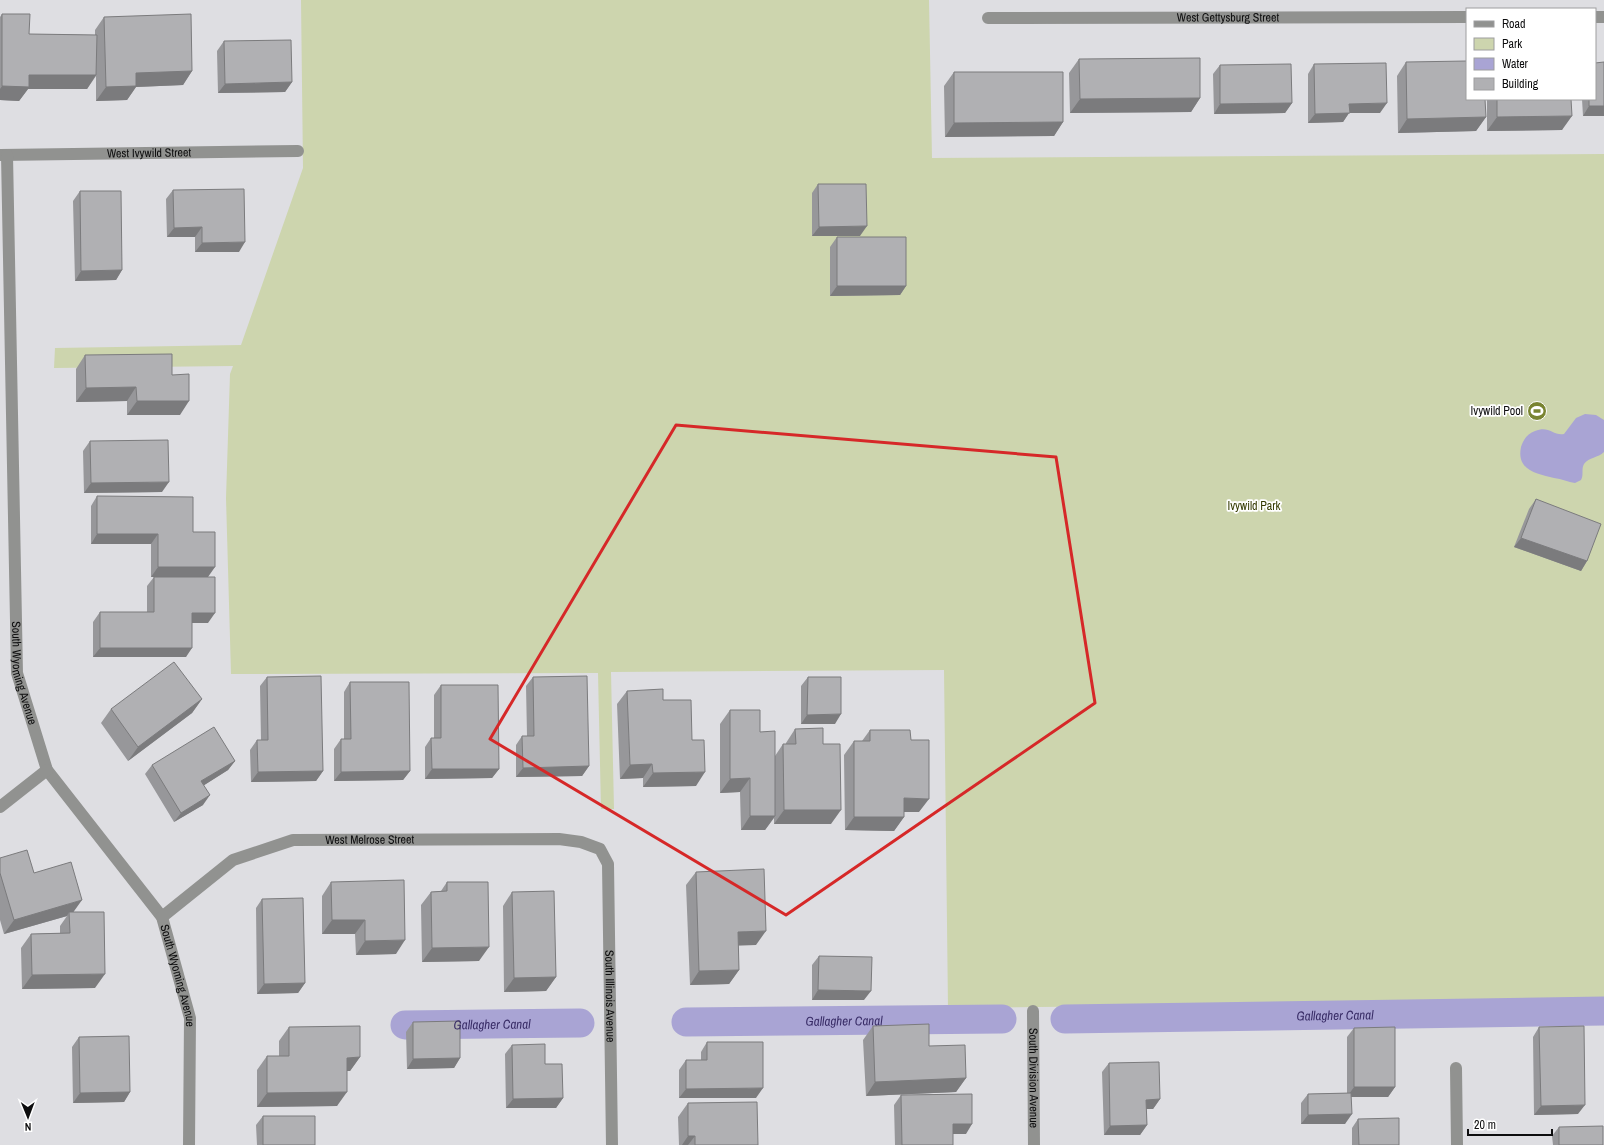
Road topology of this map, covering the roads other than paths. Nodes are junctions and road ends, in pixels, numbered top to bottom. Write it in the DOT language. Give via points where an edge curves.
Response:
graph roads {
  1 [pos="1466,17"];
  2 [pos="988,18"];
  3 [pos="298,151"];
  4 [pos="3,155"];
  5 [pos="5,355"];
  6 [pos="47,770"];
  7 [pos="0,807"];
  8 [pos="600,849"];
  9 [pos="162,917"];
  10 [pos="1033,1011"];
  11 [pos="1456,1068"];
  12 [pos="189,1145"];
  13 [pos="612,1145"];
  14 [pos="1034,1145"];
  15 [pos="1457,1145"];
  1 -- 2 [label="street, West Gettysburg Street"];
  3 -- 4 [label="street, West Ivywild Street"];
  4 -- 5 [label="street, South Wyoming Avenue"];
  5 -- 6 [label="street, South Wyoming Avenue" via="17,672"];
  6 -- 7 [label="street"];
  6 -- 9 [label="street, South Wyoming Avenue"];
  8 -- 9 [label="street, West Melrose Street" via="581,842 559,839 293,840 233,860"];
  8 -- 13 [label="street, South Illinois Avenue" via="608,864"];
  9 -- 12 [label="street, South Wyoming Avenue" via="190,1018"];
  10 -- 14 [label="street, South Division Avenue"];
  11 -- 15 [label="street"];
}
